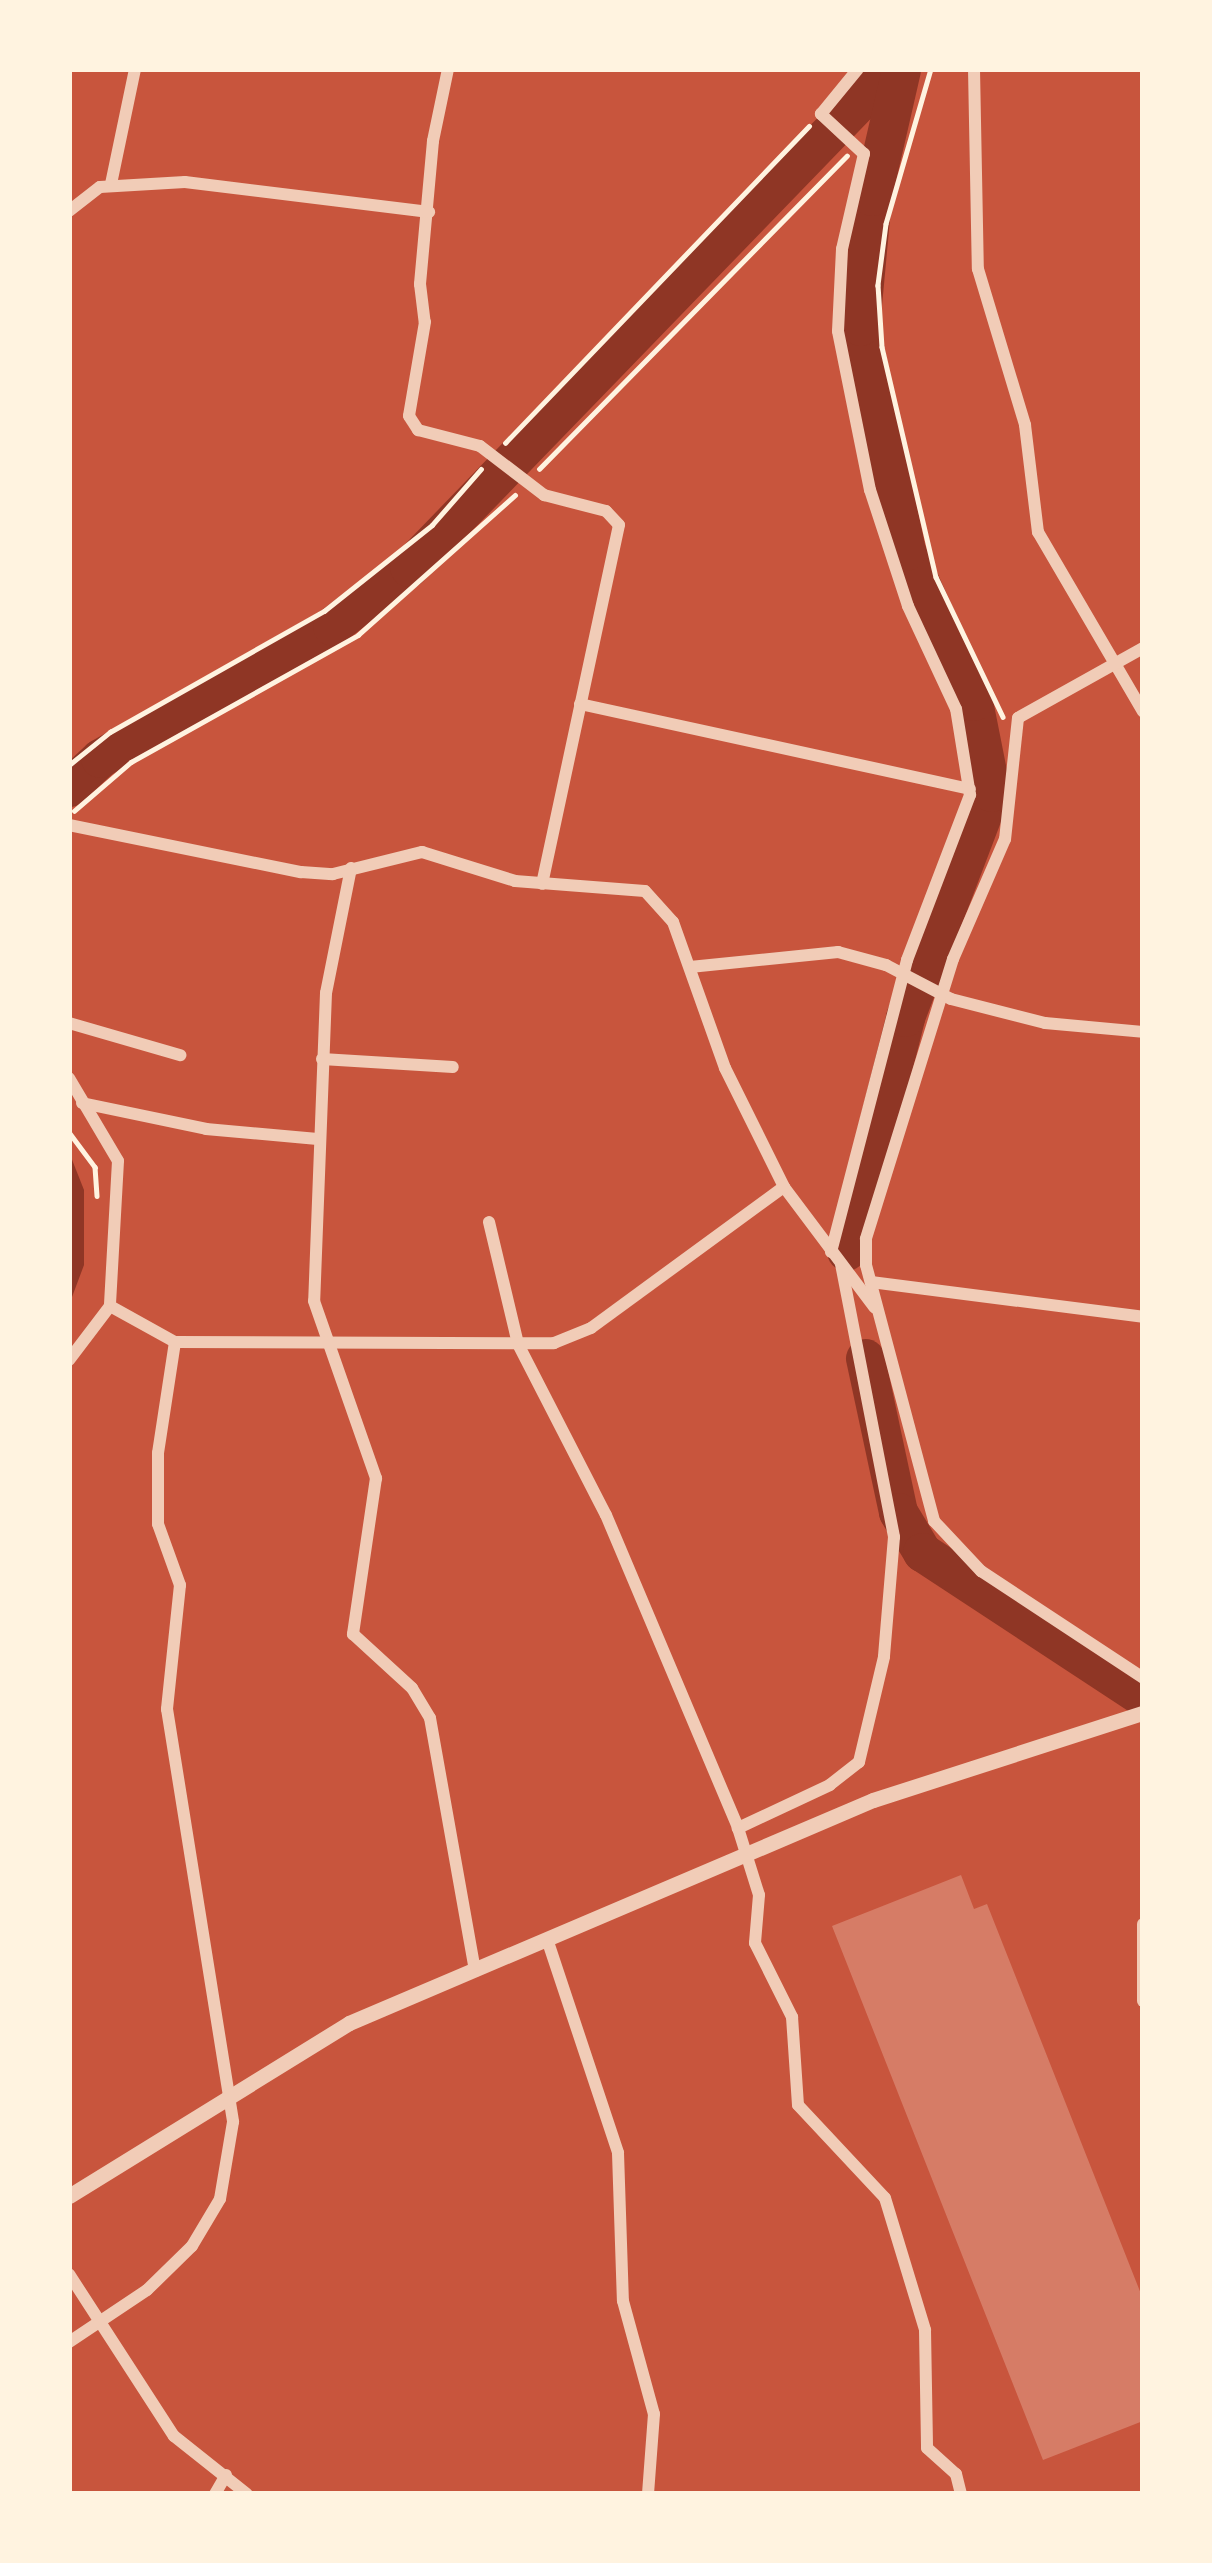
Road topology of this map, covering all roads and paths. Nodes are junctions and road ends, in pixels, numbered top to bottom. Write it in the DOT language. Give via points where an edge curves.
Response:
graph roads {
  1 [pos="135,69"];
  2 [pos="448,69"];
  3 [pos="858,69"];
  4 [pos="931,69"];
  5 [pos="974,69"];
  6 [pos="824,117"];
  7 [pos="855,144"];
  8 [pos="111,184"];
  9 [pos="69,211"];
  10 [pos="429,212"];
  11 [pos="499,456"];
  12 [pos="525,480"];
  13 [pos="1143,648"];
  14 [pos="1116,666"];
  15 [pos="580,704"];
  16 [pos="1143,712"];
  17 [pos="1013,731"];
  18 [pos="69,765"];
  19 [pos="970,789"];
  20 [pos="69,814"];
  21 [pos="69,825"];
  22 [pos="351,868"];
  23 [pos="542,884"];
  24 [pos="690,967"];
  25 [pos="903,974"];
  26 [pos="943,992"];
  27 [pos="69,1023"];
  28 [pos="1143,1032"];
  29 [pos="179,1055"];
  30 [pos="322,1059"];
  31 [pos="453,1067"];
  32 [pos="69,1078"];
  33 [pos="82,1103"];
  34 [pos="69,1132"];
  35 [pos="318,1139"];
  36 [pos="784,1186"];
  37 [pos="98,1211"];
  38 [pos="489,1222"];
  39 [pos="831,1252"];
  40 [pos="841,1264"];
  41 [pos="871,1282"];
  42 [pos="110,1306"];
  43 [pos="880,1314"];
  44 [pos="1143,1317"];
  45 [pos="175,1342"];
  46 [pos="518,1344"];
  47 [pos="326,1347"];
  48 [pos="69,1360"];
  49 [pos="1143,1678"];
  50 [pos="1140,1718"];
  51 [pos="739,1828"];
  52 [pos="747,1852"];
  53 [pos="1143,1924"];
  54 [pos="548,1942"];
  55 [pos="475,1971"];
  56 [pos="1143,2001"];
  57 [pos="231,2089"];
  58 [pos="71,2191"];
  59 [pos="69,2274"];
  60 [pos="100,2324"];
  61 [pos="69,2342"];
  62 [pos="226,2475"];
  63 [pos="215,2494"];
  64 [pos="247,2494"];
  65 [pos="648,2494"];
  66 [pos="961,2494"];
  1 -- 8 [label="street"];
  2 -- 10 [label="street"];
  3 -- 6 [label="street"];
  4 -- 17 [label="path" via="886,224 878,285 882,347 936,577"];
  5 -- 14 [label="street" via="970,170 978,269 1025,425 1038,532"];
  6 -- 7 [label="street"];
  6 -- 11 [label="path"];
  7 -- 12 [label="path"];
  7 -- 19 [label="street" via="864,154 842,249 838,331 870,490 908,606 956,709"];
  8 -- 9 [label="street"];
  8 -- 10 [label="street" via="185,182"];
  10 -- 11 [label="street" via="409,416 418,430"];
  11 -- 12 [label="street"];
  11 -- 18 [label="path" via="432,524 324,611 110,732"];
  12 -- 15 [label="street" via="544,495 606,511 619,525"];
  12 -- 20 [label="path" via="358,635 131,762"];
  13 -- 14 [label="street"];
  14 -- 16 [label="street"];
  14 -- 17 [label="street" via="1032,707"];
  15 -- 19 [label="street"];
  15 -- 23 [label="street"];
  17 -- 26 [label="street" via="1017,769 1005,839"];
  19 -- 25 [label="street" via="951,861"];
  21 -- 22 [label="street" via="301,872"];
  22 -- 23 [label="street" via="422,852"];
  22 -- 30 [label="street"];
  23 -- 24 [label="street" via="645,891 673,922"];
  24 -- 25 [label="street" via="838,952"];
  24 -- 36 [label="street" via="725,1068"];
  25 -- 26 [label="street"];
  25 -- 39 [label="street"];
  26 -- 28 [label="street" via="1046,1023"];
  26 -- 41 [label="street" via="866,1239"];
  27 -- 29 [label="street"];
  30 -- 31 [label="street"];
  30 -- 35 [label="street"];
  32 -- 33 [label="street"];
  33 -- 35 [label="street" via="206,1129"];
  33 -- 42 [label="street" via="118,1161"];
  34 -- 37 [label="path" via="95,1167"];
  35 -- 47 [label="street" via="314,1301"];
  36 -- 39 [label="street"];
  36 -- 46 [label="street" via="591,1328 554,1343"];
  38 -- 46 [label="street"];
  39 -- 40 [label="street"];
  40 -- 43 [label="street"];
  40 -- 51 [label="street" via="894,1537 884,1658 859,1762 830,1785"];
  41 -- 43 [label="street"];
  41 -- 44 [label="street"];
  42 -- 45 [label="street"];
  42 -- 48 [label="street"];
  43 -- 49 [label="street" via="934,1521 980,1571"];
  45 -- 47 [label="street"];
  45 -- 57 [label="street" via="158,1453 158,1524 180,1585 167,1709"];
  46 -- 47 [label="street"];
  46 -- 51 [label="street" via="606,1515"];
  47 -- 55 [label="street" via="376,1478 353,1634 412,1688 430,1718"];
  50 -- 52 [label="street" via="873,1800"];
  51 -- 52 [label="street"];
  52 -- 54 [label="street"];
  52 -- 66 [label="street" via="759,1895 754,1943 792,2017 798,2105 885,2198 925,2330 927,2448 956,2474"];
  53 -- 56 [label="street"];
  54 -- 55 [label="street"];
  54 -- 65 [label="street" via="618,2153 623,2301 654,2414"];
  55 -- 57 [label="street" via="349,2023"];
  57 -- 58 [label="street"];
  57 -- 60 [label="street" via="212,2218 177,2264"];
  59 -- 60 [label="street"];
  60 -- 61 [label="street"];
  60 -- 62 [label="street" via="174,2436"];
  62 -- 63 [label="street"];
  62 -- 64 [label="street"];
}
